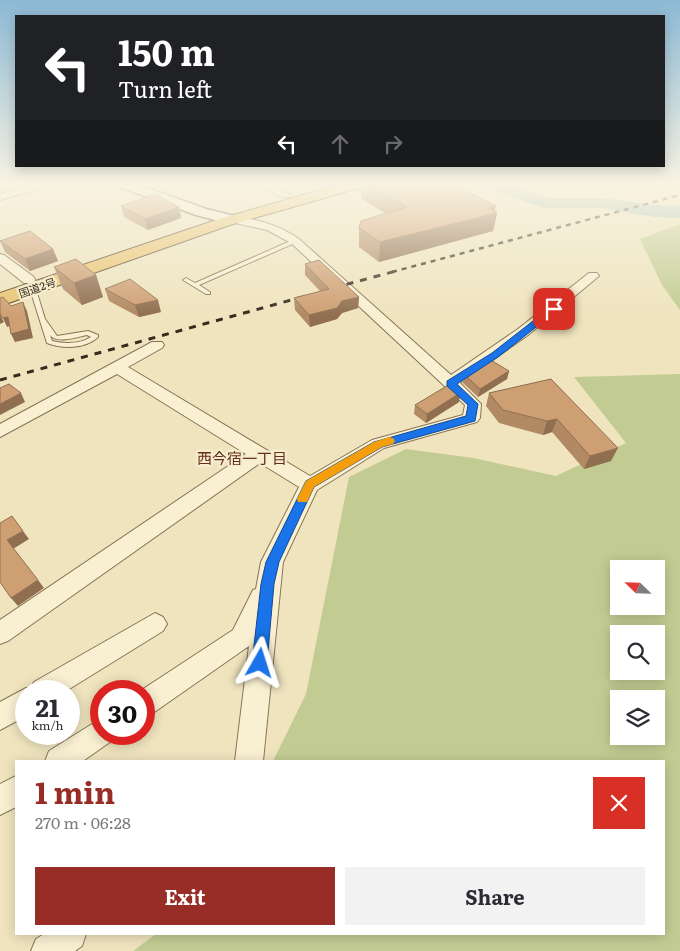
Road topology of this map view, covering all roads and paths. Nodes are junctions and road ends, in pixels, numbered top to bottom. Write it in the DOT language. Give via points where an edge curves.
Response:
graph roads {
  1 [pos="196,227"];
  2 [pos="274,227"];
  3 [pos="295,241"];
  4 [pos="0,258"];
  5 [pos="593,276"];
  6 [pos="186,280"];
  7 [pos="31,284"];
  8 [pos="195,285"];
  9 [pos="0,290"];
  10 [pos="208,293"];
  11 [pos="0,300"];
  12 [pos="43,320"];
  13 [pos="157,345"];
  14 [pos="117,367"];
  15 [pos="450,383"];
  16 [pos="0,431"];
  17 [pos="260,454"];
  18 [pos="310,484"];
  19 [pos="268,584"];
  20 [pos="155,624"];
  21 [pos="0,633"];
  22 [pos="61,680"];
  23 [pos="155,697"];
  24 [pos="15,708"];
  25 [pos="0,717"];
  26 [pos="90,740"];
  27 [pos="60,760"];
  28 [pos="249,760"];
  29 [pos="15,791"];
  30 [pos="0,801"];
  31 [pos="69,935"];
  32 [pos="48,951"];
  1 -- 7 [label="highway, 国道2号"];
  2 -- 3 [label="street"];
  3 -- 8 [label="lane"];
  3 -- 15 [label="street"];
  4 -- 7 [label="street"];
  5 -- 15 [label="street" via="518,337"];
  6 -- 8 [label="lane"];
  7 -- 9 [label="highway, 国道2号"];
  7 -- 11 [label="highway, 国道2号"];
  7 -- 12 [label="lane"];
  8 -- 10 [label="lane"];
  12 -- 12 [label="lane" via="58,338 88,333 96,336 88,342 52,344"];
  13 -- 14 [label="street"];
  14 -- 16 [label="street"];
  14 -- 17 [label="street"];
  15 -- 18 [label="street" via="473,404 471,418 378,444"];
  17 -- 18 [label="street"];
  17 -- 21 [label="street"];
  18 -- 19 [label="street" via="272,562"];
  19 -- 23 [label="street" via="241,638"];
  19 -- 28 [label="street"];
  20 -- 22 [label="street"];
  24 -- 25 [label="street"];
  26 -- 27 [label="street"];
  29 -- 30 [label="street"];
  31 -- 32 [label="street"];
}
